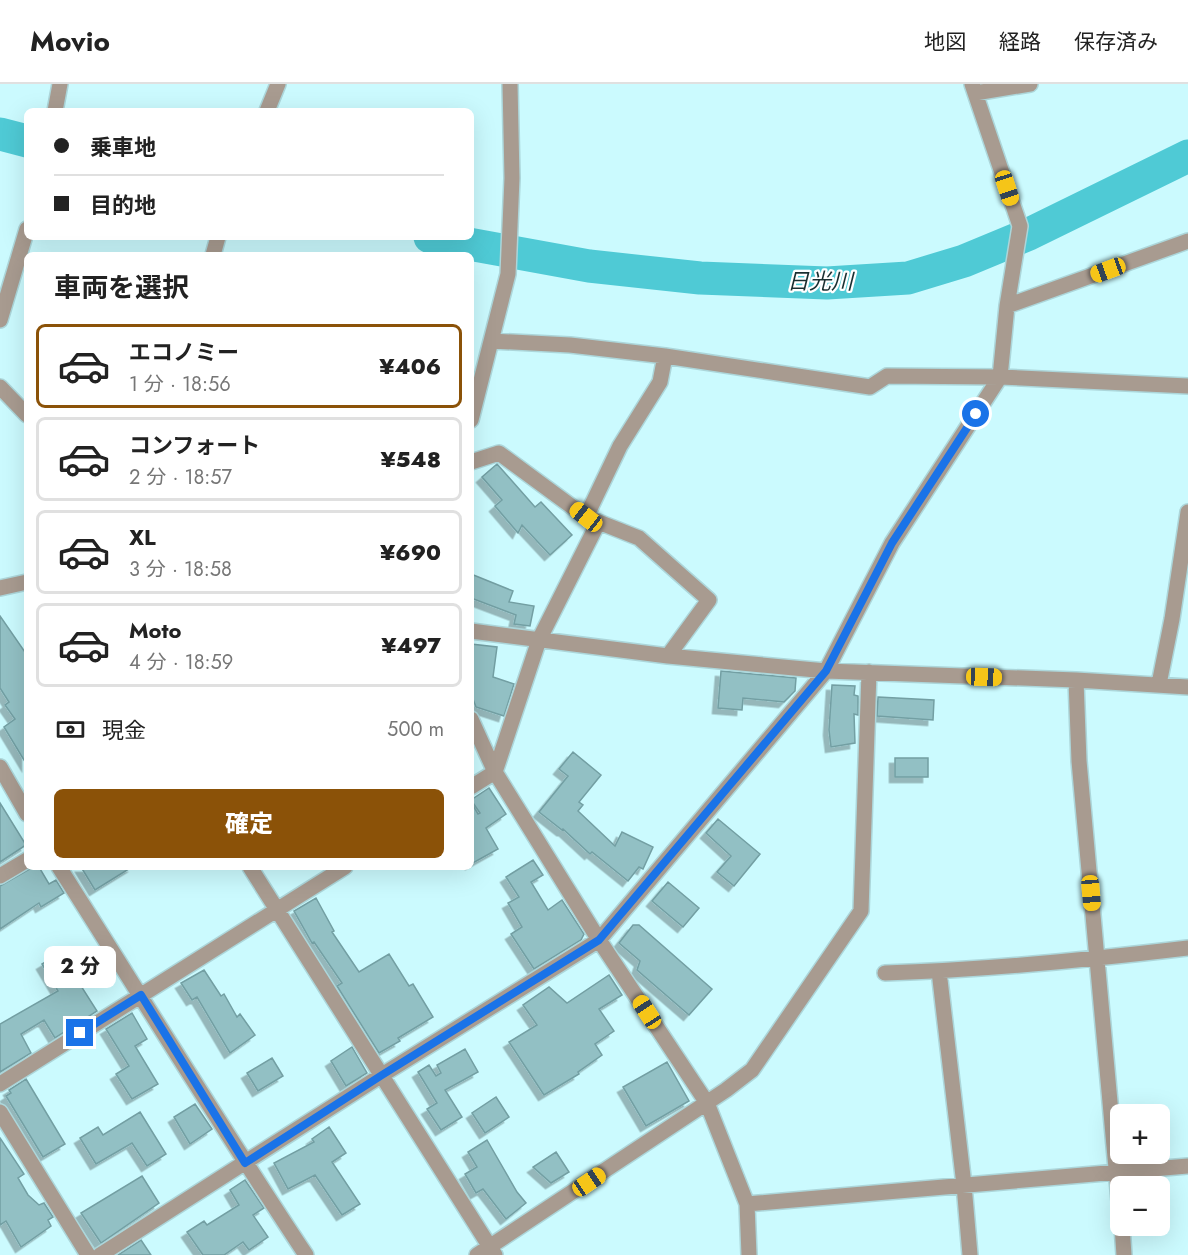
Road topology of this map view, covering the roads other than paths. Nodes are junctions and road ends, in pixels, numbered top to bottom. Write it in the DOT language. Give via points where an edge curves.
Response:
graph roads {
  1 [pos="60,84"];
  2 [pos="278,84"];
  3 [pos="510,84"];
  4 [pos="1030,84"];
  5 [pos="973,88"];
  6 [pos="56,108"];
  7 [pos="268,108"];
  8 [pos="24,239"];
  9 [pos="1188,241"];
  10 [pos="1007,306"];
  11 [pos="0,320"];
  12 [pos="491,341"];
  13 [pos="665,356"];
  14 [pos="477,373"];
  15 [pos="1000,377"];
  16 [pos="1188,386"];
  17 [pos="0,387"];
  18 [pos="474,396"];
  19 [pos="24,412"];
  20 [pos="474,461"];
  21 [pos="1188,512"];
  22 [pos="592,520"];
  23 [pos="1186,538"];
  24 [pos="24,583"];
  25 [pos="0,588"];
  26 [pos="474,631"];
  27 [pos="539,640"];
  28 [pos="668,656"];
  29 [pos="826,671"];
  30 [pos="869,672"];
  31 [pos="1076,680"];
  32 [pos="1159,684"];
  33 [pos="1188,687"];
  34 [pos="474,726"];
  35 [pos="0,767"];
  36 [pos="495,772"];
  37 [pos="474,785"];
  38 [pos="24,809"];
  39 [pos="24,862"];
  40 [pos="60,870"];
  41 [pos="252,870"];
  42 [pos="340,870"];
  43 [pos="0,876"];
  44 [pos="277,910"];
  45 [pos="599,940"];
  46 [pos="1188,948"];
  47 [pos="1097,959"];
  48 [pos="939,971"];
  49 [pos="885,973"];
  50 [pos="141,995"];
  51 [pos="382,1075"];
  52 [pos="0,1084"];
  53 [pos="707,1103"];
  54 [pos="0,1112"];
  55 [pos="245,1163"];
  56 [pos="1188,1166"];
  57 [pos="1117,1172"];
  58 [pos="1117,1176"];
  59 [pos="964,1185"];
  60 [pos="747,1204"];
  61 [pos="1123,1236"];
  62 [pos="488,1252"];
  63 [pos="88,1255"];
  64 [pos="100,1255"];
  65 [pos="306,1255"];
  66 [pos="749,1255"];
  67 [pos="970,1255"];
  68 [pos="1124,1255"];
  1 -- 6 [label="street"];
  2 -- 7 [label="street"];
  3 -- 12 [label="street" via="508,274"];
  4 -- 5 [label="street"];
  5 -- 10 [label="street" via="1020,226"];
  8 -- 11 [label="street"];
  9 -- 10 [label="street"];
  10 -- 15 [label="street"];
  12 -- 13 [label="street"];
  12 -- 14 [label="street"];
  13 -- 15 [label="street" via="870,387 887,376"];
  13 -- 22 [label="street" via="660,382 620,446"];
  14 -- 18 [label="street"];
  15 -- 16 [label="street"];
  15 -- 29 [label="street" via="892,543"];
  17 -- 19 [label="street"];
  20 -- 22 [label="street" via="499,453"];
  21 -- 23 [label="street"];
  22 -- 27 [label="street"];
  22 -- 28 [label="street" via="639,538 709,600"];
  23 -- 32 [label="street"];
  24 -- 25 [label="street"];
  26 -- 27 [label="street"];
  27 -- 28 [label="street"];
  27 -- 36 [label="street"];
  28 -- 29 [label="street"];
  29 -- 30 [label="street"];
  29 -- 45 [label="street"];
  30 -- 31 [label="street"];
  30 -- 53 [label="street" via="861,911 752,1070"];
  31 -- 32 [label="street"];
  31 -- 47 [label="street" via="1078,761"];
  32 -- 33 [label="street"];
  34 -- 36 [label="street"];
  35 -- 38 [label="street"];
  36 -- 37 [label="street"];
  36 -- 45 [label="street"];
  39 -- 43 [label="street"];
  40 -- 50 [label="street"];
  41 -- 44 [label="street"];
  42 -- 44 [label="street"];
  44 -- 50 [label="street"];
  44 -- 51 [label="street"];
  45 -- 51 [label="street"];
  45 -- 53 [label="street"];
  46 -- 47 [label="street"];
  47 -- 48 [label="street"];
  47 -- 57 [label="street"];
  48 -- 49 [label="street"];
  48 -- 59 [label="street"];
  50 -- 52 [label="street"];
  50 -- 55 [label="street"];
  51 -- 55 [label="street"];
  51 -- 62 [label="street"];
  53 -- 60 [label="street"];
  53 -- 62 [label="street"];
  54 -- 63 [label="street"];
  55 -- 64 [label="street"];
  55 -- 65 [label="street"];
  56 -- 57 [label="street"];
  57 -- 58 [label="street"];
  57 -- 59 [label="street"];
  59 -- 60 [label="street"];
  59 -- 67 [label="street"];
  60 -- 66 [label="street"];
  61 -- 68 [label="street"];
}
